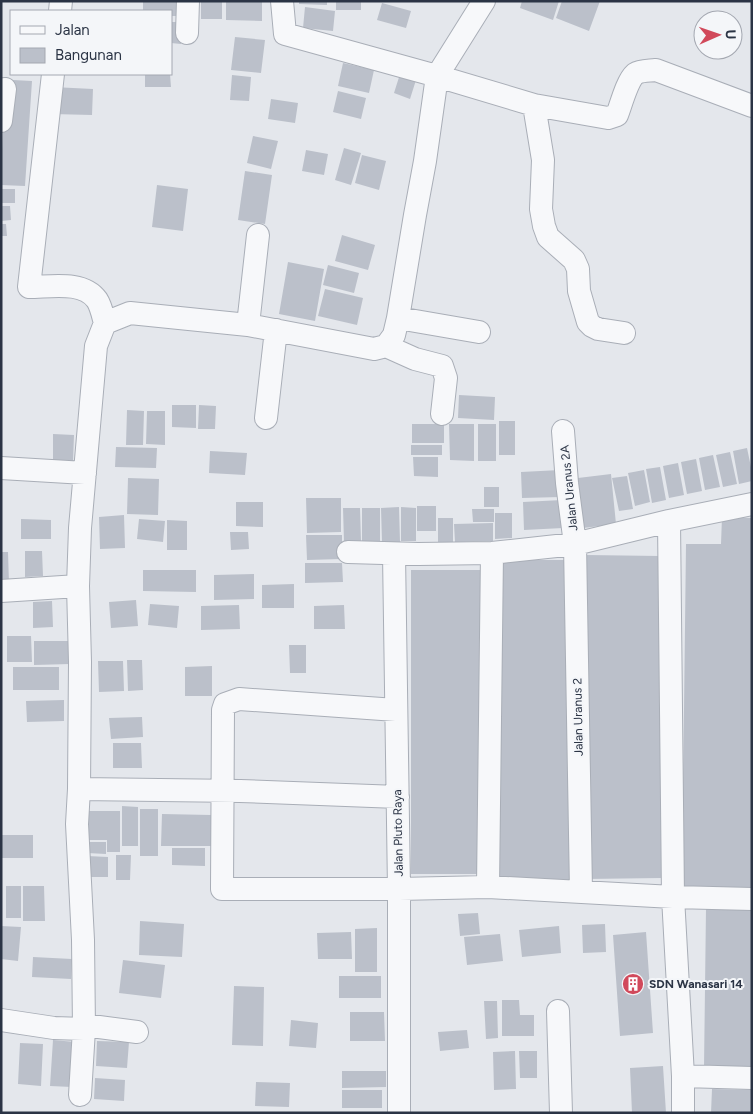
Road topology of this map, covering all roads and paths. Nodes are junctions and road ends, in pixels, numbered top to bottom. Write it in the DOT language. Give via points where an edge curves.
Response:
graph roads {
  1 [pos="188,1"];
  2 [pos="282,1"];
  3 [pos="484,1"];
  4 [pos="187,33"];
  5 [pos="53,75"];
  6 [pos="437,76"];
  7 [pos="5,89"];
  8 [pos="534,105"];
  9 [pos="752,106"];
  10 [pos="1,121"];
  11 [pos="258,235"];
  12 [pos="398,318"];
  13 [pos="105,322"];
  14 [pos="248,325"];
  15 [pos="276,330"];
  16 [pos="479,332"];
  17 [pos="624,333"];
  18 [pos="386,346"];
  19 [pos="442,414"];
  20 [pos="266,418"];
  21 [pos="564,431"];
  22 [pos="1,468"];
  23 [pos="85,472"];
  24 [pos="752,504"];
  25 [pos="669,521"];
  26 [pos="575,544"];
  27 [pos="348,552"];
  28 [pos="492,552"];
  29 [pos="394,554"];
  30 [pos="78,586"];
  31 [pos="1,591"];
  32 [pos="396,710"];
  33 [pos="79,789"];
  34 [pos="223,791"];
  35 [pos="398,797"];
  36 [pos="488,886"];
  37 [pos="399,889"];
  38 [pos="581,891"];
  39 [pos="673,897"];
  40 [pos="752,900"];
  41 [pos="558,1012"];
  42 [pos="1,1020"];
  43 [pos="84,1027"];
  44 [pos="137,1032"];
  45 [pos="683,1076"];
  46 [pos="752,1078"];
  47 [pos="80,1095"];
  48 [pos="399,1113"];
  49 [pos="561,1113"];
  50 [pos="683,1113"];
  1 -- 4 [label="street"];
  2 -- 6 [label="street" via="276,33"];
  3 -- 6 [label="street"];
  5 -- 13 [label="street" via="29,287 80,288 97,300"];
  6 -- 8 [label="street"];
  6 -- 12 [label="street"];
  7 -- 10 [label="street"];
  8 -- 9 [label="street" via="608,118 617,115 630,81 636,74 656,70"];
  8 -- 17 [label="street" via="543,160 541,209 548,237 574,260 588,322 598,329"];
  11 -- 14 [label="street"];
  12 -- 16 [label="street"];
  12 -- 18 [label="street" via="394,335"];
  13 -- 14 [label="street" via="130,313"];
  13 -- 23 [label="street" via="96,346"];
  14 -- 15 [label="street"];
  15 -- 18 [label="street" via="374,349"];
  15 -- 20 [label="street"];
  18 -- 19 [label="street" via="442,366 446,378"];
  21 -- 26 [label="street, Jalan Uranus 2A"];
  22 -- 23 [label="street"];
  23 -- 30 [label="street"];
  24 -- 25 [label="street"];
  25 -- 26 [label="street"];
  25 -- 39 [label="street"];
  26 -- 28 [label="street"];
  26 -- 38 [label="street, Jalan Uranus 2"];
  27 -- 29 [label="street"];
  28 -- 29 [label="street"];
  28 -- 36 [label="street"];
  29 -- 32 [label="street, Jalan Pluto Raya"];
  30 -- 31 [label="street"];
  30 -- 33 [label="street"];
  32 -- 34 [label="street" via="231,700 223,710"];
  32 -- 35 [label="street, Jalan Pluto Raya"];
  33 -- 34 [label="street"];
  33 -- 43 [label="street" via="76,824"];
  34 -- 35 [label="street"];
  34 -- 37 [label="street" via="222,889"];
  35 -- 37 [label="street, Jalan Pluto Raya"];
  36 -- 37 [label="street"];
  36 -- 38 [label="street"];
  37 -- 48 [label="street, Jalan Pluto Raya"];
  38 -- 39 [label="street"];
  39 -- 40 [label="street"];
  39 -- 45 [label="street"];
  41 -- 49 [label="street"];
  42 -- 43 [label="street" via="54,1028"];
  43 -- 44 [label="street"];
  43 -- 47 [label="street"];
  45 -- 46 [label="street"];
  45 -- 50 [label="street"];
}
